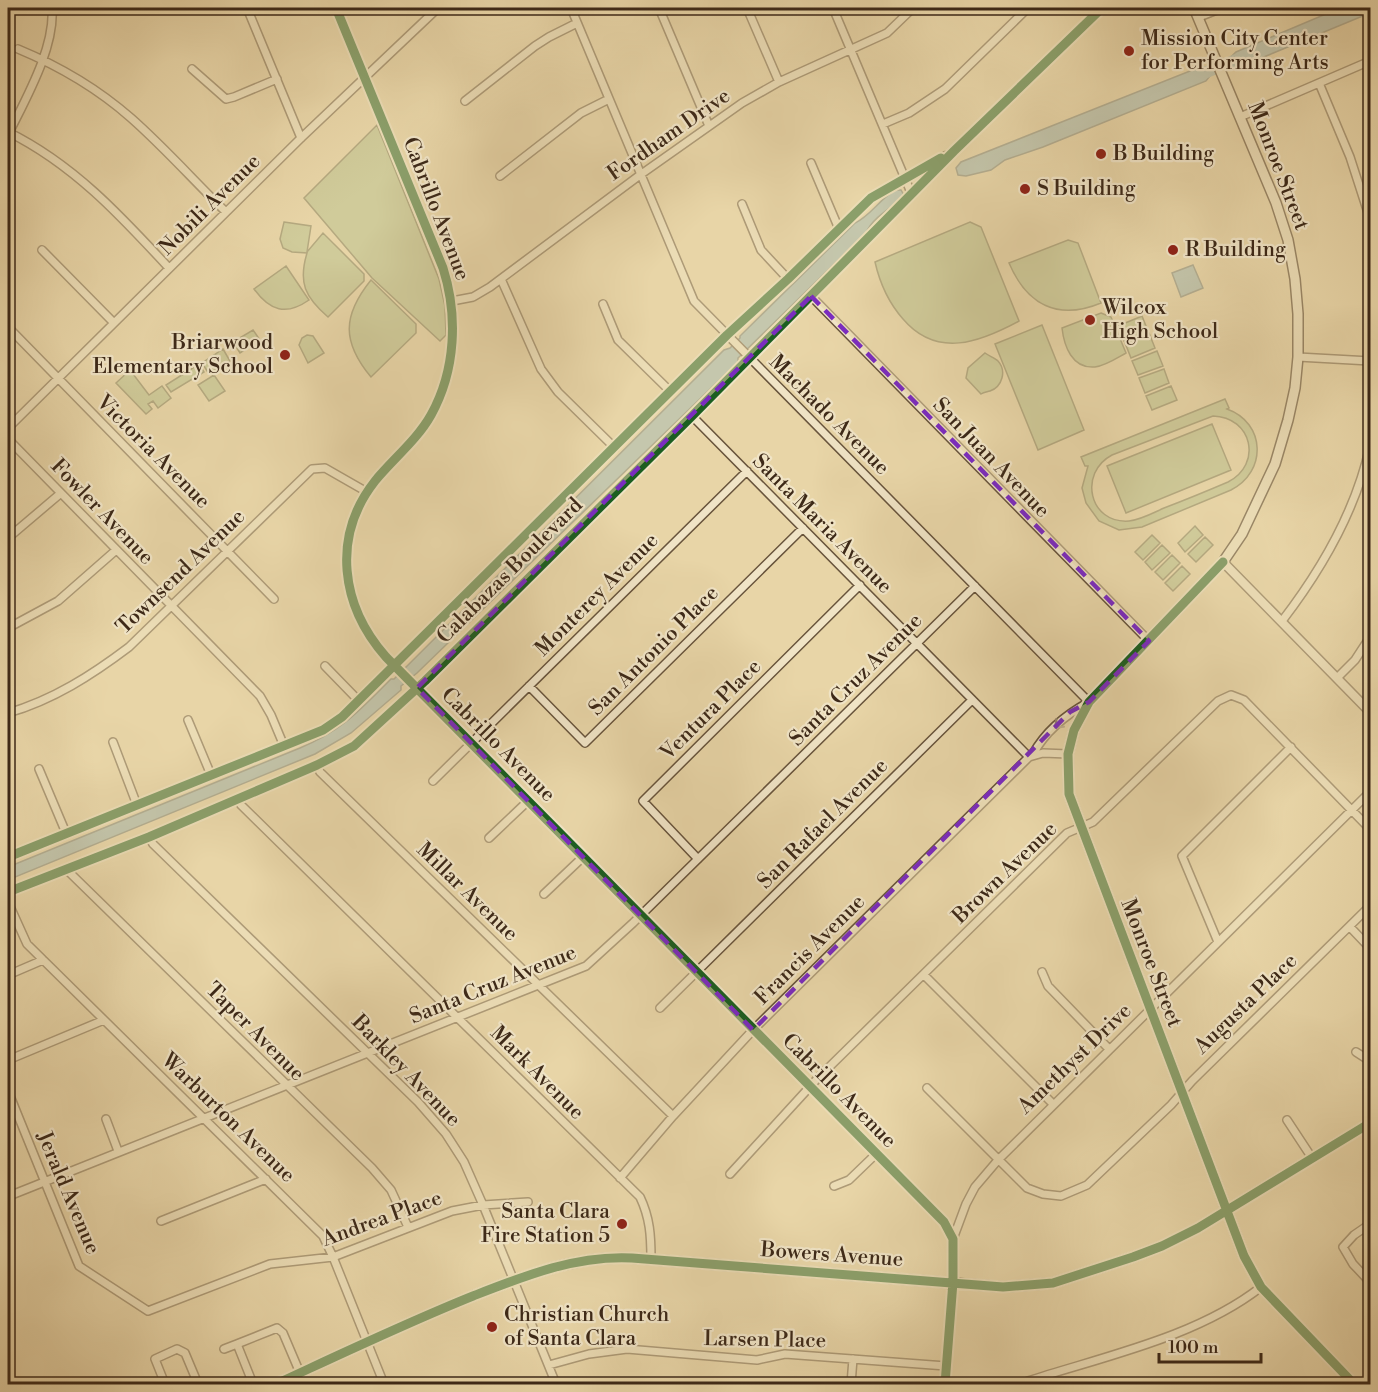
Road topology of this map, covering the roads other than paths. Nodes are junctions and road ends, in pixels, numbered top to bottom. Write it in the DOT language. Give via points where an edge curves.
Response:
graph roads {
  1 [pos="52,8"];
  2 [pos="247,8"];
  3 [pos="336,8"];
  4 [pos="434,8"];
  5 [pos="571,8"];
  6 [pos="659,8"];
  7 [pos="747,8"];
  8 [pos="833,8"];
  9 [pos="912,8"];
  10 [pos="1028,8"];
  11 [pos="1102,8"];
  12 [pos="1194,8"];
  13 [pos="1222,8"];
  14 [pos="1198,18"];
  15 [pos="577,23"];
  16 [pos="18,49"];
  17 [pos="850,49"];
  18 [pos="43,59"];
  19 [pos="1371,61"];
  20 [pos="192,69"];
  21 [pos="365,77"];
  22 [pos="277,79"];
  23 [pos="779,82"];
  24 [pos="1319,82"];
  25 [pos="609,99"];
  26 [pos="465,101"];
  27 [pos="1240,117"];
  28 [pos="883,124"];
  29 [pos="709,126"];
  30 [pos="8,133"];
  31 [pos="301,138"];
  32 [pos="954,151"];
  33 [pos="811,163"];
  34 [pos="640,175"];
  35 [pos="500,176"];
  36 [pos="905,178"];
  37 [pos="912,195"];
  38 [pos="742,204"];
  39 [pos="226,212"];
  40 [pos="1371,219"];
  41 [pos="839,229"];
  42 [pos="42,250"];
  43 [pos="170,268"];
  44 [pos="501,279"];
  45 [pos="788,279"];
  46 [pos="811,296"];
  47 [pos="452,301"];
  48 [pos="603,304"];
  49 [pos="114,323"];
  50 [pos="8,327"];
  51 [pos="727,335"];
  52 [pos="747,355"];
  53 [pos="1298,357"];
  54 [pos="1371,361"];
  55 [pos="57,378"];
  56 [pos="671,393"];
  57 [pos="692,416"];
  58 [pos="8,428"];
  59 [pos="8,439"];
  60 [pos="1371,446"];
  61 [pos="615,448"];
  62 [pos="747,471"];
  63 [pos="367,492"];
  64 [pos="61,493"];
  65 [pos="802,528"];
  66 [pos="8,538"];
  67 [pos="115,551"];
  68 [pos="227,551"];
  69 [pos="1223,562"];
  70 [pos="860,585"];
  71 [pos="975,586"];
  72 [pos="274,599"];
  73 [pos="171,606"];
  74 [pos="1282,621"];
  75 [pos="8,628"];
  76 [pos="1371,637"];
  77 [pos="1149,641"];
  78 [pos="916,643"];
  79 [pos="325,666"];
  80 [pos="401,672"];
  81 [pos="1337,678"];
  82 [pos="530,686"];
  83 [pos="417,688"];
  84 [pos="972,700"];
  85 [pos="359,701"];
  86 [pos="1089,702"];
  87 [pos="1371,712"];
  88 [pos="8,713"];
  89 [pos="188,720"];
  90 [pos="113,742"];
  91 [pos="472,744"];
  92 [pos="284,746"];
  93 [pos="1291,747"];
  94 [pos="1068,754"];
  95 [pos="1031,756"];
  96 [pos="318,765"];
  97 [pos="39,770"];
  98 [pos="211,775"];
  99 [pos="433,781"];
  100 [pos="1371,792"];
  101 [pos="238,799"];
  102 [pos="528,801"];
  103 [pos="137,805"];
  104 [pos="1353,811"];
  105 [pos="1080,828"];
  106 [pos="1371,829"];
  107 [pos="66,833"];
  108 [pos="149,837"];
  109 [pos="489,838"];
  110 [pos="8,857"];
  111 [pos="583,857"];
  112 [pos="698,859"];
  113 [pos="68,869"];
  114 [pos="8,892"];
  115 [pos="544,894"];
  116 [pos="8,902"];
  117 [pos="1371,906"];
  118 [pos="641,915"];
  119 [pos="1350,927"];
  120 [pos="1218,942"];
  121 [pos="1371,948"];
  122 [pos="43,960"];
  123 [pos="697,972"];
  124 [pos="1042,972"];
  125 [pos="8,975"];
  126 [pos="924,975"];
  127 [pos="538,986"];
  128 [pos="660,1008"];
  129 [pos="1150,1010"];
  130 [pos="458,1017"];
  131 [pos="104,1020"];
  132 [pos="753,1030"];
  133 [pos="1109,1050"];
  134 [pos="1356,1052"];
  135 [pos="368,1054"];
  136 [pos="8,1060"];
  137 [pos="1371,1061"];
  138 [pos="287,1086"];
  139 [pos="810,1087"];
  140 [pos="927,1088"];
  141 [pos="8,1091"];
  142 [pos="1181,1093"];
  143 [pos="1053,1104"];
  144 [pos="673,1116"];
  145 [pos="205,1118"];
  146 [pos="106,1119"];
  147 [pos="1287,1120"];
  148 [pos="1371,1123"];
  149 [pos="118,1151"];
  150 [pos="876,1154"];
  151 [pos="1312,1158"];
  152 [pos="998,1160"];
  153 [pos="730,1174"];
  154 [pos="620,1178"];
  155 [pos="266,1179"];
  156 [pos="45,1182"];
  157 [pos="834,1186"];
  158 [pos="9,1196"];
  159 [pos="528,1202"];
  160 [pos="483,1205"];
  161 [pos="1226,1209"];
  162 [pos="161,1221"];
  163 [pos="1371,1224"];
  164 [pos="408,1227"];
  165 [pos="953,1239"];
  166 [pos="333,1257"];
  167 [pos="651,1259"];
  168 [pos="514,1280"];
  169 [pos="952,1282"];
  170 [pos="1371,1282"];
  171 [pos="1261,1287"];
  172 [pos="148,1311"];
  173 [pos="367,1343"];
  174 [pos="237,1344"];
  175 [pos="224,1349"];
  176 [pos="853,1359"];
  177 [pos="549,1365"];
  178 [pos="946,1366"];
  179 [pos="300,1373"];
  180 [pos="1028,1383"];
  181 [pos="165,1384"];
  182 [pos="198,1384"];
  183 [pos="253,1384"];
  184 [pos="276,1384"];
  185 [pos="384,1384"];
  186 [pos="556,1384"];
  187 [pos="851,1384"];
  188 [pos="945,1384"];
  189 [pos="1354,1384"];
  1 -- 18 [label="street" via="53,27"];
  2 -- 22 [label="street"];
  3 -- 21 [label="street, Cabrillo Avenue"];
  4 -- 21 [label="street, Nobili Avenue"];
  5 -- 15 [label="street, Machado Avenue"];
  6 -- 29 [label="street"];
  7 -- 23 [label="street"];
  8 -- 17 [label="street"];
  9 -- 17 [label="street, Fordham Drive" via="887,33"];
  10 -- 28 [label="street" via="945,89 909,113"];
  11 -- 32 [label="street, Calabazas Boulevard"];
  12 -- 14 [label="main road, Monroe Street"];
  13 -- 14 [label="street"];
  14 -- 27 [label="main road, Monroe Street"];
  15 -- 25 [label="street, Machado Avenue"];
  15 -- 26 [label="street" via="535,46"];
  16 -- 18 [label="street"];
  17 -- 23 [label="street, Fordham Drive"];
  17 -- 28 [label="street"];
  18 -- 30 [label="street"];
  18 -- 39 [label="street" via="131,117"];
  19 -- 24 [label="street"];
  20 -- 22 [label="street" via="226,99"];
  21 -- 31 [label="street, Nobili Avenue"];
  21 -- 47 [label="street, Cabrillo Avenue" via="438,255"];
  22 -- 31 [label="street"];
  23 -- 29 [label="street, Fordham Drive"];
  24 -- 27 [label="street"];
  24 -- 40 [label="street"];
  25 -- 34 [label="street, Machado Avenue"];
  25 -- 35 [label="street" via="581,113"];
  27 -- 53 [label="main road, Monroe Street" via="1288,240 1298,302"];
  28 -- 36 [label="street"];
  29 -- 34 [label="street, Fordham Drive"];
  30 -- 43 [label="street" via="71,171"];
  31 -- 39 [label="street, Nobili Avenue"];
  32 -- 36 [label="street, Calabazas Boulevard"];
  32 -- 37 [label="street, Calabazas Boulevard"];
  33 -- 41 [label="street"];
  34 -- 44 [label="street, Fordham Drive"];
  34 -- 51 [label="street, Machado Avenue" via="694,301"];
  36 -- 37 [label="street"];
  36 -- 41 [label="street, Calabazas Boulevard" via="871,198"];
  37 -- 46 [label="street, Calabazas Boulevard"];
  38 -- 45 [label="street" via="761,250"];
  39 -- 43 [label="street, Nobili Avenue"];
  41 -- 45 [label="street, Calabazas Boulevard"];
  42 -- 49 [label="street"];
  43 -- 49 [label="street, Nobili Avenue"];
  44 -- 47 [label="street, Fordham Drive" via="473,297"];
  44 -- 61 [label="street" via="541,369 558,392"];
  45 -- 51 [label="street, Calabazas Boulevard"];
  46 -- 52 [label="street, Calabazas Boulevard"];
  46 -- 77 [label="street, San Juan Avenue"];
  47 -- 63 [label="street, Cabrillo Avenue" via="453,339 446,378 432,414"];
  48 -- 56 [label="street" via="618,340"];
  49 -- 55 [label="street, Nobili Avenue"];
  50 -- 55 [label="street, Victoria Avenue"];
  51 -- 52 [label="street, Machado Avenue"];
  51 -- 56 [label="street, Calabazas Boulevard"];
  52 -- 57 [label="street, Calabazas Boulevard"];
  52 -- 71 [label="street, Machado Avenue"];
  53 -- 54 [label="street"];
  53 -- 69 [label="main road, Monroe Street" via="1295,388 1275,464 1242,534"];
  55 -- 58 [label="street, Nobili Avenue"];
  55 -- 68 [label="street, Victoria Avenue"];
  56 -- 61 [label="street, Calabazas Boulevard"];
  57 -- 62 [label="street, Santa Maria Avenue"];
  57 -- 83 [label="street, Calabazas Boulevard"];
  59 -- 64 [label="street, Fowler Avenue"];
  60 -- 74 [label="street" via="1349,511 1305,591"];
  61 -- 80 [label="street, Calabazas Boulevard"];
  62 -- 65 [label="street, Santa Maria Avenue"];
  62 -- 82 [label="street, Monterey Avenue"];
  63 -- 68 [label="street, Townsend Avenue" via="325,468 312,469"];
  63 -- 80 [label="street, Cabrillo Avenue" via="355,516 349,542 345,561 348,582 360,620 375,644"];
  64 -- 66 [label="street"];
  64 -- 67 [label="street, Fowler Avenue"];
  65 -- 70 [label="street, Santa Maria Avenue"];
  65 -- 82 [label="street, San Antonio Place" via="585,743"];
  67 -- 73 [label="street, Fowler Avenue"];
  67 -- 75 [label="street" via="58,602"];
  68 -- 72 [label="street, Victoria Avenue"];
  68 -- 73 [label="street, Townsend Avenue"];
  69 -- 74 [label="street"];
  69 -- 77 [label="main road, Monroe Street"];
  70 -- 78 [label="street, Santa Maria Avenue"];
  70 -- 112 [label="street, Ventura Place" via="643,801"];
  71 -- 78 [label="street, Santa Cruz Avenue"];
  71 -- 86 [label="street, Machado Avenue"];
  73 -- 88 [label="street, Townsend Avenue" via="129,647 75,685"];
  73 -- 92 [label="street, Fowler Avenue" via="260,696"];
  74 -- 81 [label="street"];
  76 -- 81 [label="street"];
  77 -- 86 [label="main road, Monroe Street"];
  78 -- 84 [label="street, Santa Maria Avenue"];
  78 -- 112 [label="street, Santa Cruz Avenue"];
  79 -- 85 [label="street"];
  80 -- 83 [label="street, Cabrillo Avenue"];
  80 -- 85 [label="street, Calabazas Boulevard"];
  81 -- 87 [label="street"];
  82 -- 91 [label="street, Monterey Avenue"];
  83 -- 91 [label="street, Cabrillo Avenue"];
  83 -- 96 [label="street, Calabazas Boulevard" via="354,746"];
  84 -- 95 [label="street, Santa Maria Avenue"];
  84 -- 123 [label="street, San Rafael Avenue"];
  85 -- 92 [label="street, Calabazas Boulevard" via="322,730"];
  86 -- 94 [label="main road, Monroe Street" via="1074,730"];
  86 -- 95 [label="street, Francis Avenue, one-way" via="1070,712"];
  89 -- 98 [label="street"];
  90 -- 103 [label="street"];
  91 -- 99 [label="street, Monterey Avenue"];
  91 -- 102 [label="street, Cabrillo Avenue"];
  92 -- 98 [label="street, Calabazas Boulevard"];
  93 -- 104 [label="street"];
  93 -- 105 [label="street, Brown Avenue" via="1244,700 1231,695 1218,701 1093,822"];
  93 -- 120 [label="street" via="1182,856"];
  94 -- 95 [label="street"];
  94 -- 105 [label="main road, Monroe Street" via="1069,794"];
  95 -- 132 [label="street, Francis Avenue"];
  96 -- 101 [label="street, Calabazas Boulevard"];
  96 -- 127 [label="street, Millar Avenue"];
  97 -- 107 [label="street"];
  98 -- 103 [label="street, Calabazas Boulevard"];
  100 -- 104 [label="street, Amethyst Drive"];
  101 -- 108 [label="street, Calabazas Boulevard"];
  101 -- 130 [label="street, Mark Avenue"];
  102 -- 109 [label="street"];
  102 -- 111 [label="street, Cabrillo Avenue"];
  103 -- 107 [label="street, Calabazas Boulevard"];
  104 -- 106 [label="street"];
  104 -- 120 [label="street, Amethyst Drive"];
  105 -- 126 [label="street, Brown Avenue" via="1067,834"];
  105 -- 129 [label="main road, Monroe Street"];
  107 -- 110 [label="street, Calabazas Boulevard"];
  108 -- 113 [label="street, Calabazas Boulevard"];
  108 -- 135 [label="street, Barkley Avenue"];
  111 -- 115 [label="street"];
  111 -- 118 [label="street, Cabrillo Avenue"];
  112 -- 118 [label="street, Santa Cruz Avenue"];
  113 -- 114 [label="street, Calabazas Boulevard"];
  113 -- 138 [label="street, Taper Avenue"];
  116 -- 122 [label="street, Warburton Avenue" via="27,944"];
  117 -- 119 [label="street, Augusta Place"];
  118 -- 123 [label="street, Cabrillo Avenue"];
  118 -- 127 [label="street, Santa Cruz Avenue" via="586,966"];
  119 -- 121 [label="street"];
  119 -- 142 [label="street, Augusta Place"];
  120 -- 129 [label="street, Amethyst Drive"];
  122 -- 125 [label="street"];
  122 -- 131 [label="street, Warburton Avenue"];
  123 -- 128 [label="street, San Rafael Avenue"];
  123 -- 132 [label="street, Cabrillo Avenue"];
  124 -- 133 [label="street" via="1048,986"];
  126 -- 139 [label="street, Brown Avenue"];
  126 -- 143 [label="street"];
  127 -- 130 [label="street, Santa Cruz Avenue"];
  127 -- 144 [label="street, Millar Avenue"];
  129 -- 133 [label="street, Amethyst Drive"];
  129 -- 142 [label="main road, Monroe Street"];
  130 -- 135 [label="street, Santa Cruz Avenue"];
  130 -- 154 [label="street, Mark Avenue"];
  131 -- 136 [label="street"];
  131 -- 145 [label="street, Warburton Avenue"];
  132 -- 139 [label="street, Cabrillo Avenue"];
  132 -- 144 [label="street, Francis Avenue"];
  133 -- 143 [label="street, Amethyst Drive"];
  134 -- 137 [label="street"];
  135 -- 138 [label="street, Santa Cruz Avenue"];
  135 -- 160 [label="street, Barkley Avenue" via="446,1134 464,1162"];
  138 -- 145 [label="street, Santa Cruz Avenue"];
  138 -- 164 [label="street, Taper Avenue" via="372,1168 390,1190"];
  139 -- 150 [label="street, Cabrillo Avenue"];
  139 -- 153 [label="street, Brown Avenue"];
  140 -- 152 [label="street, Augusta Place"];
  141 -- 156 [label="street, Jerald Avenue"];
  142 -- 152 [label="street, Augusta Place" via="1087,1185 1061,1196 1027,1188"];
  142 -- 161 [label="main road, Monroe Street"];
  143 -- 152 [label="street, Amethyst Drive"];
  144 -- 154 [label="street, Francis Avenue"];
  145 -- 149 [label="street, Santa Cruz Avenue"];
  145 -- 155 [label="street, Warburton Avenue"];
  146 -- 149 [label="street"];
  147 -- 151 [label="street"];
  148 -- 151 [label="main road, Bowers Avenue"];
  149 -- 156 [label="street, Santa Cruz Avenue"];
  150 -- 157 [label="street" via="849,1180"];
  150 -- 165 [label="street, Cabrillo Avenue" via="944,1222"];
  151 -- 161 [label="main road, Bowers Avenue"];
  152 -- 165 [label="street, Amethyst Drive" via="975,1187"];
  154 -- 167 [label="street, Mark Avenue" via="640,1197 647,1211"];
  155 -- 162 [label="street"];
  155 -- 166 [label="street, Warburton Avenue" via="323,1236"];
  156 -- 158 [label="street, Santa Cruz Avenue"];
  156 -- 172 [label="street, Jerald Avenue" via="79,1266"];
  159 -- 160 [label="street, Andrea Place"];
  160 -- 164 [label="street, Andrea Place"];
  160 -- 168 [label="street, Barkley Avenue"];
  161 -- 169 [label="main road, Bowers Avenue" via="1162,1246 1053,1283 1003,1287"];
  161 -- 171 [label="main road, Monroe Street" via="1244,1257"];
  163 -- 170 [label="street" via="1354,1234 1343,1247"];
  164 -- 166 [label="street, Andrea Place"];
  165 -- 169 [label="street"];
  166 -- 172 [label="street, Andrea Place" via="270,1264"];
  166 -- 173 [label="street, Warburton Avenue"];
  167 -- 168 [label="main road, Bowers Avenue" via="594,1259"];
  167 -- 169 [label="main road, Bowers Avenue"];
  168 -- 173 [label="main road, Bowers Avenue"];
  168 -- 177 [label="street, Barkley Avenue"];
  169 -- 178 [label="street"];
  171 -- 180 [label="street" via="1196,1325"];
  171 -- 189 [label="main road, Monroe Street"];
  173 -- 179 [label="main road, Bowers Avenue"];
  173 -- 185 [label="street, Warburton Avenue"];
  174 -- 175 [label="street"];
  174 -- 179 [label="street" via="277,1328"];
  174 -- 183 [label="street"];
  176 -- 177 [label="street, Larsen Place" via="785,1354 757,1360 627,1349"];
  176 -- 178 [label="street, Larsen Place"];
  176 -- 187 [label="street"];
  177 -- 186 [label="street, Barkley Avenue"];
  178 -- 188 [label="street"];
  179 -- 184 [label="main road, Bowers Avenue"];
  181 -- 182 [label="street" via="155,1359 177,1348 185,1353"];
}
